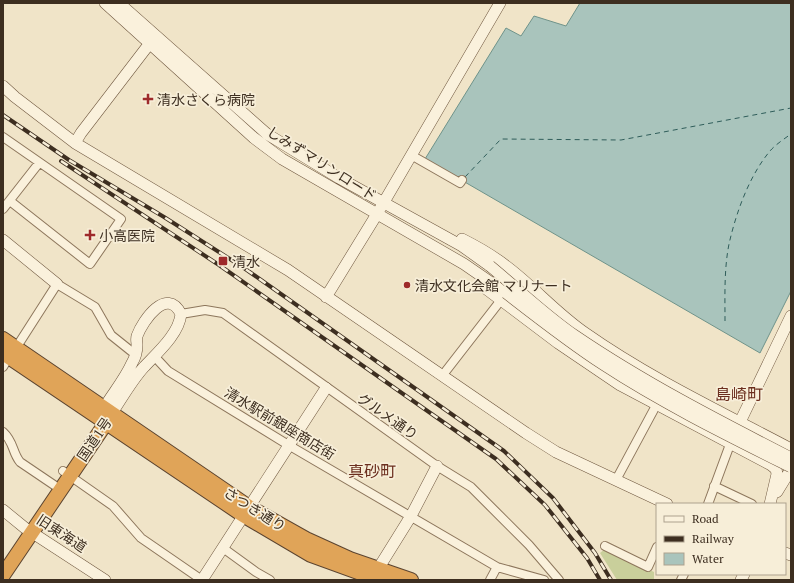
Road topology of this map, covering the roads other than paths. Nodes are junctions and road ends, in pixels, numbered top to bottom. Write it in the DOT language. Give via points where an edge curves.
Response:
graph roads {
  1 [pos="105,3"];
  2 [pos="120,3"];
  3 [pos="500,3"];
  4 [pos="150,44"];
  5 [pos="3,86"];
  6 [pos="3,137"];
  7 [pos="75,143"];
  8 [pos="411,155"];
  9 [pos="39,162"];
  10 [pos="462,180"];
  11 [pos="10,201"];
  12 [pos="383,203"];
  13 [pos="3,209"];
  14 [pos="377,214"];
  15 [pos="420,223"];
  16 [pos="3,240"];
  17 [pos="57,284"];
  18 [pos="326,297"];
  19 [pos="503,297"];
  20 [pos="181,314"];
  21 [pos="791,316"];
  22 [pos="3,339"];
  23 [pos="136,354"];
  24 [pos="8,356"];
  25 [pos="155,357"];
  26 [pos="442,376"];
  27 [pos="668,384"];
  28 [pos="326,388"];
  29 [pos="656,404"];
  30 [pos="105,415"];
  31 [pos="740,422"];
  32 [pos="3,432"];
  33 [pos="731,443"];
  34 [pos="786,443"];
  35 [pos="290,446"];
  36 [pos="791,449"];
  37 [pos="791,458"];
  38 [pos="437,466"];
  39 [pos="791,468"];
  40 [pos="66,474"];
  41 [pos="616,480"];
  42 [pos="54,485"];
  43 [pos="714,486"];
  44 [pos="772,500"];
  45 [pos="665,503"];
  46 [pos="708,503"];
  47 [pos="750,503"];
  48 [pos="3,510"];
  49 [pos="246,511"];
  50 [pos="411,516"];
  51 [pos="29,530"];
  52 [pos="605,546"];
  53 [pos="222,548"];
  54 [pos="656,549"];
  55 [pos="3,560"];
  56 [pos="497,567"];
  57 [pos="3,575"];
  58 [pos="377,577"];
  59 [pos="105,580"];
  60 [pos="202,580"];
  61 [pos="270,580"];
  62 [pos="411,580"];
  63 [pos="490,580"];
  64 [pos="544,580"];
  65 [pos="559,580"];
  1 -- 4 [label="street, しみずマリンロード"];
  2 -- 12 [label="street, しみずマリンロード" via="267,134"];
  3 -- 8 [label="street"];
  4 -- 7 [label="street"];
  4 -- 14 [label="street, しみずマリンロード" via="254,138 282,159"];
  5 -- 7 [label="street"];
  6 -- 9 [label="street"];
  7 -- 18 [label="street" via="275,262"];
  8 -- 10 [label="street" via="460,183"];
  8 -- 12 [label="street"];
  9 -- 11 [label="street"];
  9 -- 11 [label="street" via="121,219 90,264"];
  11 -- 13 [label="street"];
  12 -- 14 [label="street"];
  12 -- 15 [label="street, しみずマリンロード"];
  14 -- 18 [label="street"];
  14 -- 19 [label="street, しみずマリンロード" via="464,264"];
  15 -- 27 [label="street" via="452,234 492,256 585,333"];
  15 -- 37 [label="street, しみずマリンロード, bridge" via="462,246 490,266 552,318 610,360"];
  16 -- 17 [label="street"];
  17 -- 23 [label="street" via="95,307 111,334"];
  17 -- 24 [label="street"];
  18 -- 26 [label="street"];
  19 -- 26 [label="street"];
  19 -- 29 [label="street" via="590,366"];
  19 -- 39 [label="street, bridge" via="605,366"];
  20 -- 23 [label="street" via="176,306 169,302 157,306 137,336"];
  20 -- 25 [label="street" via="178,324"];
  20 -- 28 [label="street, グルメ通り" via="205,310 223,313"];
  21 -- 31 [label="street"];
  22 -- 24 [label="highway, 国道1号"];
  23 -- 30 [label="street"];
  24 -- 30 [label="highway, 国道1号"];
  25 -- 30 [label="street"];
  25 -- 35 [label="street, 清水駅前銀座商店街" via="168,370"];
  26 -- 41 [label="street" via="556,452"];
  27 -- 29 [label="street"];
  27 -- 31 [label="street"];
  28 -- 35 [label="street"];
  28 -- 38 [label="street, グルメ通り"];
  29 -- 33 [label="street"];
  29 -- 41 [label="street"];
  30 -- 40 [label="highway, 国道1号"];
  30 -- 49 [label="highway, さつき通り"];
  31 -- 33 [label="street"];
  31 -- 34 [label="street"];
  32 -- 42 [label="street" via="11,440 20,462"];
  33 -- 43 [label="street"];
  33 -- 44 [label="street" via="776,469 777,482"];
  34 -- 36 [label="street"];
  35 -- 49 [label="street"];
  35 -- 50 [label="street, 清水駅前銀座商店街"];
  38 -- 50 [label="street"];
  38 -- 65 [label="street, グルメ通り" via="471,487 529,545"];
  39 -- 44 [label="street"];
  40 -- 42 [label="highway, 国道1号"];
  40 -- 51 [label="highway, 国道1号"];
  40 -- 60 [label="street" via="113,506 141,538"];
  41 -- 45 [label="street"];
  42 -- 51 [label="highway, 国道1号"];
  43 -- 46 [label="street"];
  43 -- 47 [label="street"];
  48 -- 51 [label="street, 旧東海道"];
  49 -- 53 [label="street"];
  49 -- 58 [label="highway, さつき通り" via="350,559"];
  50 -- 56 [label="street, 清水駅前銀座商店街"];
  50 -- 58 [label="street"];
  51 -- 55 [label="highway, 国道1号"];
  51 -- 57 [label="highway, 国道1号"];
  51 -- 59 [label="street, 旧東海道"];
  52 -- 54 [label="street" via="648,567"];
  53 -- 60 [label="street"];
  53 -- 61 [label="street"];
  56 -- 63 [label="street"];
  56 -- 64 [label="street, 清水駅前銀座商店街"];
  58 -- 62 [label="highway, さつき通り"];
}
